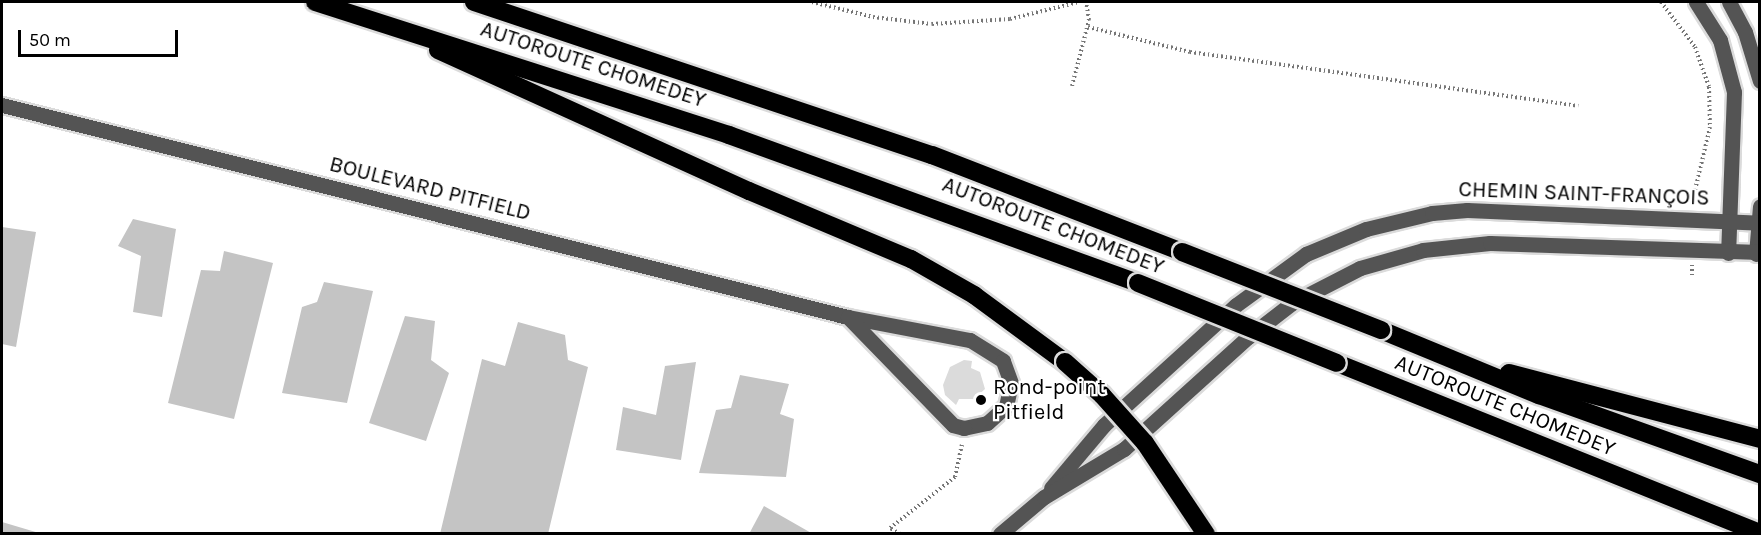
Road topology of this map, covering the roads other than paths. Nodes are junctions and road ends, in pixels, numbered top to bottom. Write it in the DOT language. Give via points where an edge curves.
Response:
graph roads {
  1 [pos="315,2"];
  2 [pos="474,2"];
  3 [pos="1696,2"];
  4 [pos="1729,2"];
  5 [pos="366,17"];
  6 [pos="1760,81"];
  7 [pos="2,105"];
  8 [pos="1760,206"];
  9 [pos="1730,221"];
  10 [pos="1759,223"];
  11 [pos="1728,253"];
  12 [pos="1758,253"];
  13 [pos="848,317"];
  14 [pos="1442,355"];
  15 [pos="1760,439"];
  16 [pos="1760,474"];
  17 [pos="1044,497"];
  18 [pos="1760,533"];
  19 [pos="1000,534"];
  20 [pos="1206,534"];
  1 -- 5 [label="highway, AUTOROUTE CHOMEDEY"];
  2 -- 14 [label="highway, AUTOROUTE CHOMEDEY, bridge" via="922,151"];
  3 -- 9 [label="street" via="1720,40 1731,74 1735,127"];
  4 -- 6 [label="street" via="1745,32"];
  5 -- 18 [label="highway, AUTOROUTE CHOMEDEY, bridge" via="780,152 1138,283"];
  5 -- 20 [label="highway, bridge" via="749,191 911,259 974,295 1065,362 1102,395 1145,443"];
  7 -- 13 [label="street, BOULEVARD PITFIELD"];
  8 -- 10 [label="street"];
  9 -- 10 [label="street, CHEMIN SAINT-FRANÇOIS"];
  9 -- 11 [label="street"];
  9 -- 17 [label="street, CHEMIN SAINT-FRANÇOIS" via="1467,210 1396,220 1335,240 1279,271 1193,342 1104,425"];
  10 -- 12 [label="street"];
  11 -- 12 [label="street, CHEMIN SAINT-FRANÇOIS"];
  11 -- 17 [label="street, CHEMIN SAINT-FRANÇOIS" via="1490,243 1423,250 1360,268 1292,303 1124,449"];
  13 -- 13 [label="street, BOULEVARD PITFIELD" via="952,425 964,428 987,423 1006,406 1010,395 1008,371 1003,361 983,345"];
  14 -- 15 [label="highway"];
  14 -- 16 [label="highway, AUTOROUTE CHOMEDEY" via="1557,402"];
  17 -- 19 [label="street, CHEMIN SAINT-FRANÇOIS"];
}
